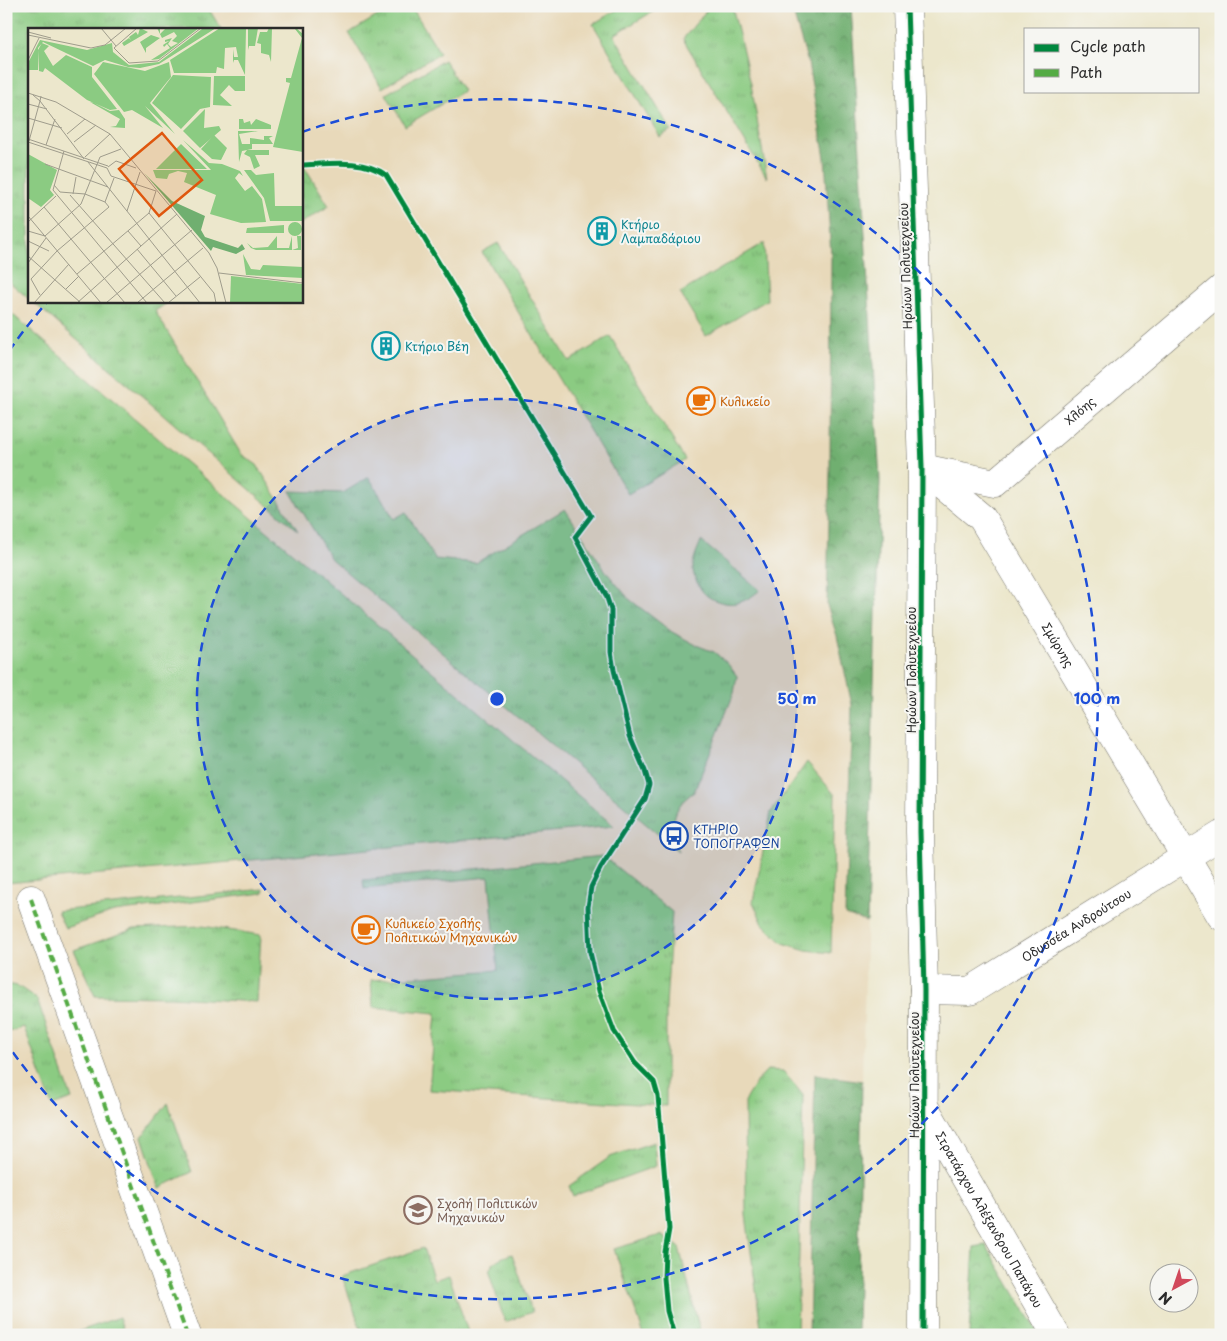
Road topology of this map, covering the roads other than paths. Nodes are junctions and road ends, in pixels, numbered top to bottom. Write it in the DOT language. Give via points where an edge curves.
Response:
graph roads {
  1 [pos="907,6"];
  2 [pos="1221,289"];
  3 [pos="922,468"];
  4 [pos="1221,835"];
  5 [pos="1186,858"];
  6 [pos="31,899"];
  7 [pos="1221,916"];
  8 [pos="924,990"];
  9 [pos="923,1105"];
  10 [pos="187,1335"];
  11 [pos="923,1335"];
  12 [pos="1056,1335"];
  1 -- 3 [label="street, Ηρώων Πολυτεχνείου"];
  2 -- 3 [label="street, Χλόης" via="995,483"];
  3 -- 5 [label="street, Σμύρνης" via="982,518"];
  3 -- 8 [label="street, Ηρώων Πολυτεχνείου" via="920,832"];
  4 -- 5 [label="street, Οδυσσέα Ανδρούτσου"];
  5 -- 7 [label="street, Σμύρνης"];
  5 -- 8 [label="street, Οδυσσέα Ανδρούτσου" via="970,991"];
  6 -- 10 [label="street"];
  8 -- 9 [label="street, Ηρώων Πολυτεχνείου"];
  9 -- 11 [label="street, Ηρώων Πολυτεχνείου"];
  9 -- 12 [label="street, Στρατάρχου Αλέξανδρου Παπάγου"];
}
